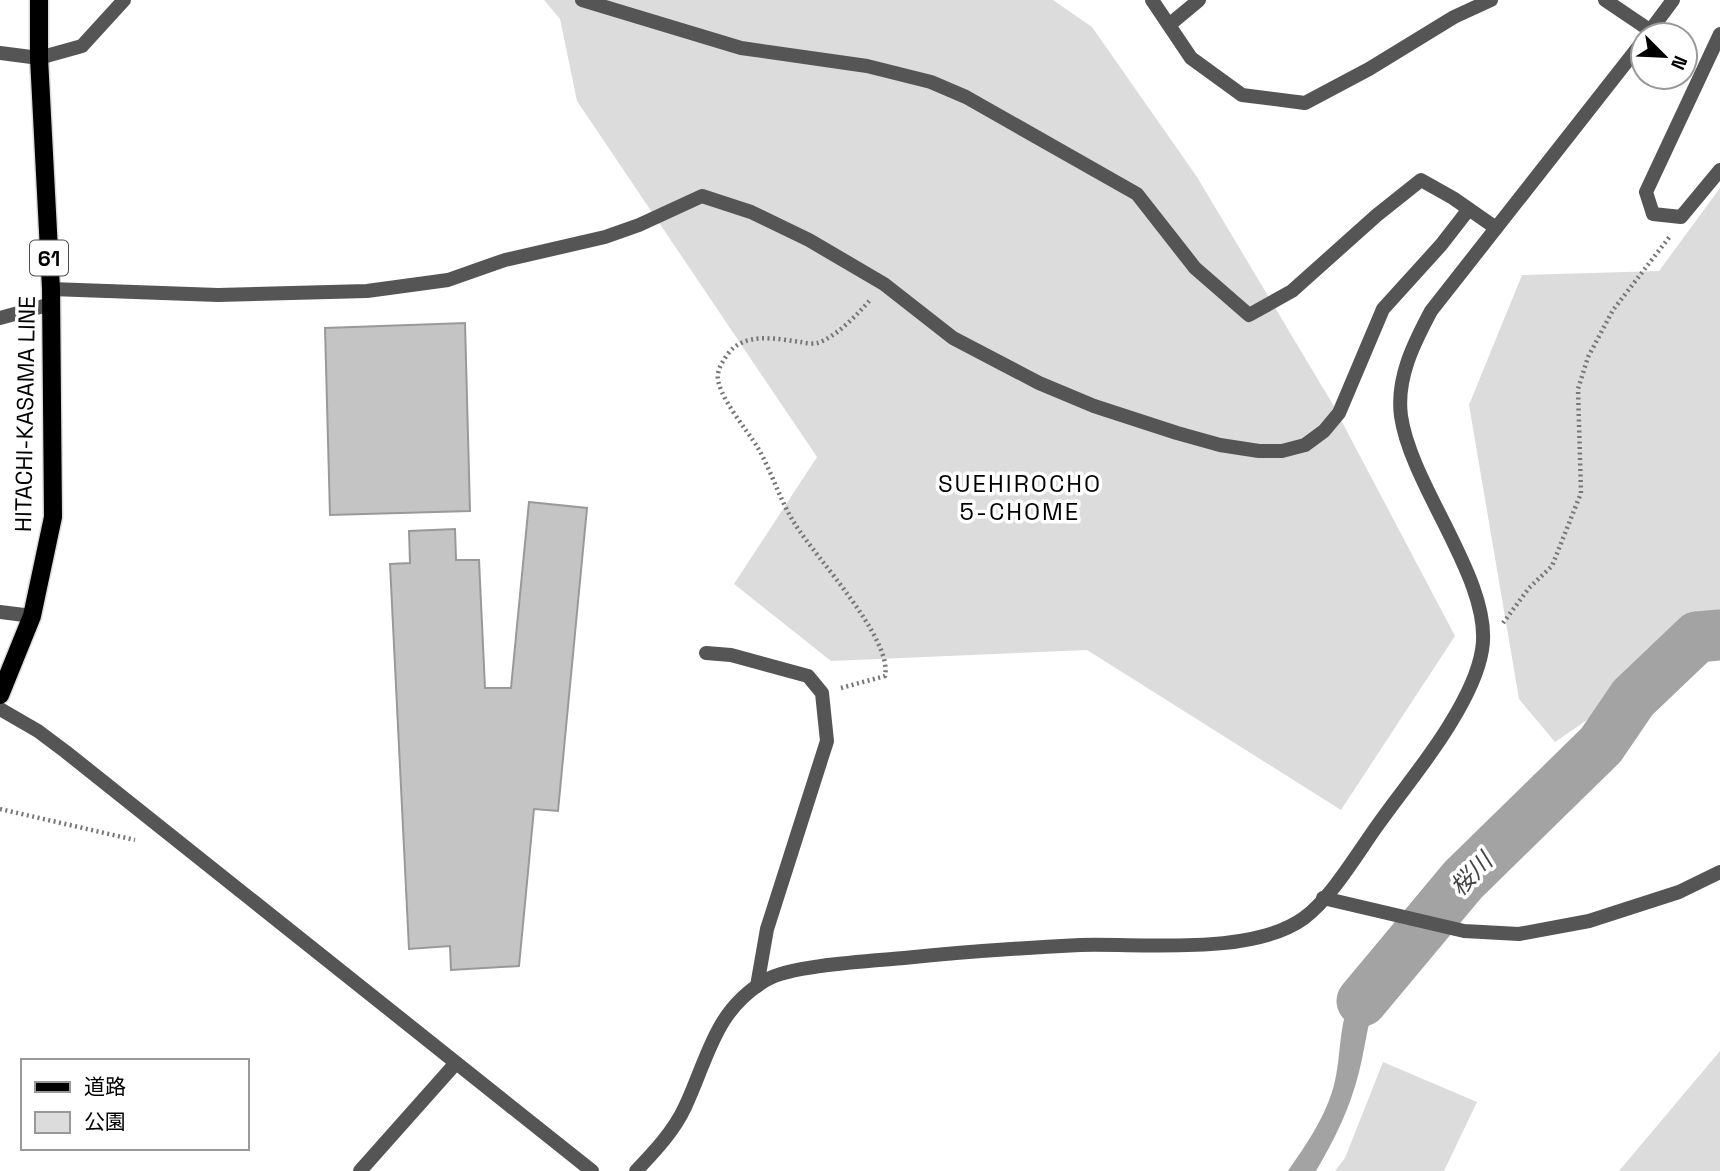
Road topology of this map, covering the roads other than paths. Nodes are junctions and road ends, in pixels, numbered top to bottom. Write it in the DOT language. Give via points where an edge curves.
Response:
graph roads {
  1 [pos="39,0"];
  2 [pos="124,0"];
  3 [pos="582,0"];
  4 [pos="1152,0"];
  5 [pos="1199,0"];
  6 [pos="1491,0"];
  7 [pos="1605,0"];
  8 [pos="1673,0"];
  9 [pos="1630,21"];
  10 [pos="1658,21"];
  11 [pos="1169,25"];
  12 [pos="1720,34"];
  13 [pos="0,53"];
  14 [pos="39,58"];
  15 [pos="1629,59"];
  16 [pos="1720,170"];
  17 [pos="1469,209"];
  18 [pos="1496,228"];
  19 [pos="51,297"];
  20 [pos="0,318"];
  21 [pos="0,612"];
  22 [pos="32,616"];
  23 [pos="706,653"];
  24 [pos="0,695"];
  25 [pos="0,709"];
  26 [pos="1720,872"];
  27 [pos="1323,898"];
  28 [pos="757,986"];
  29 [pos="456,1063"];
  30 [pos="359,1171"];
  31 [pos="592,1171"];
  32 [pos="636,1171"];
  1 -- 14 [label="main road, HITACHI-KASAMA LINE / 61"];
  2 -- 14 [label="street" via="82,46"];
  3 -- 17 [label="street" via="741,48 867,66 931,82 966,97 1137,194 1195,268 1249,315 1292,291 1420,180"];
  4 -- 11 [label="street"];
  5 -- 11 [label="street"];
  6 -- 11 [label="street" via="1305,103 1242,95 1191,58"];
  7 -- 9 [label="street"];
  8 -- 10 [label="street"];
  12 -- 16 [label="street" via="1646,192 1653,215 1681,217"];
  13 -- 14 [label="street"];
  14 -- 19 [label="main road, HITACHI-KASAMA LINE / 61"];
  15 -- 18 [label="street"];
  17 -- 18 [label="street"];
  17 -- 19 [label="street" via="1383,309 1339,413 1305,445 1282,451 1220,445 1094,406 1039,383 953,338 884,284 809,240 751,212 702,196 605,237 505,260 449,279 367,290"];
  18 -- 27 [label="street" via="1431,311 1411,349 1400,413 1418,471 1473,587 1482,624 1482,649 1450,724"];
  19 -- 20 [label="street"];
  19 -- 22 [label="main road, HITACHI-KASAMA LINE / 61" via="53,517"];
  21 -- 22 [label="street"];
  22 -- 24 [label="main road, HITACHI-KASAMA LINE / 61"];
  23 -- 28 [label="street" via="731,655 808,676 822,693 827,741 767,929"];
  25 -- 29 [label="street" via="66,752"];
  26 -- 27 [label="street" via="1679,892 1589,921 1519,934 1464,931"];
  27 -- 28 [label="street" via="1304,918 1276,932 1239,941 1080,945 910,957 810,968 770,977"];
  28 -- 32 [label="street" via="740,998 715,1032 684,1110 658,1149"];
  29 -- 30 [label="street"];
  29 -- 31 [label="street"];
}
